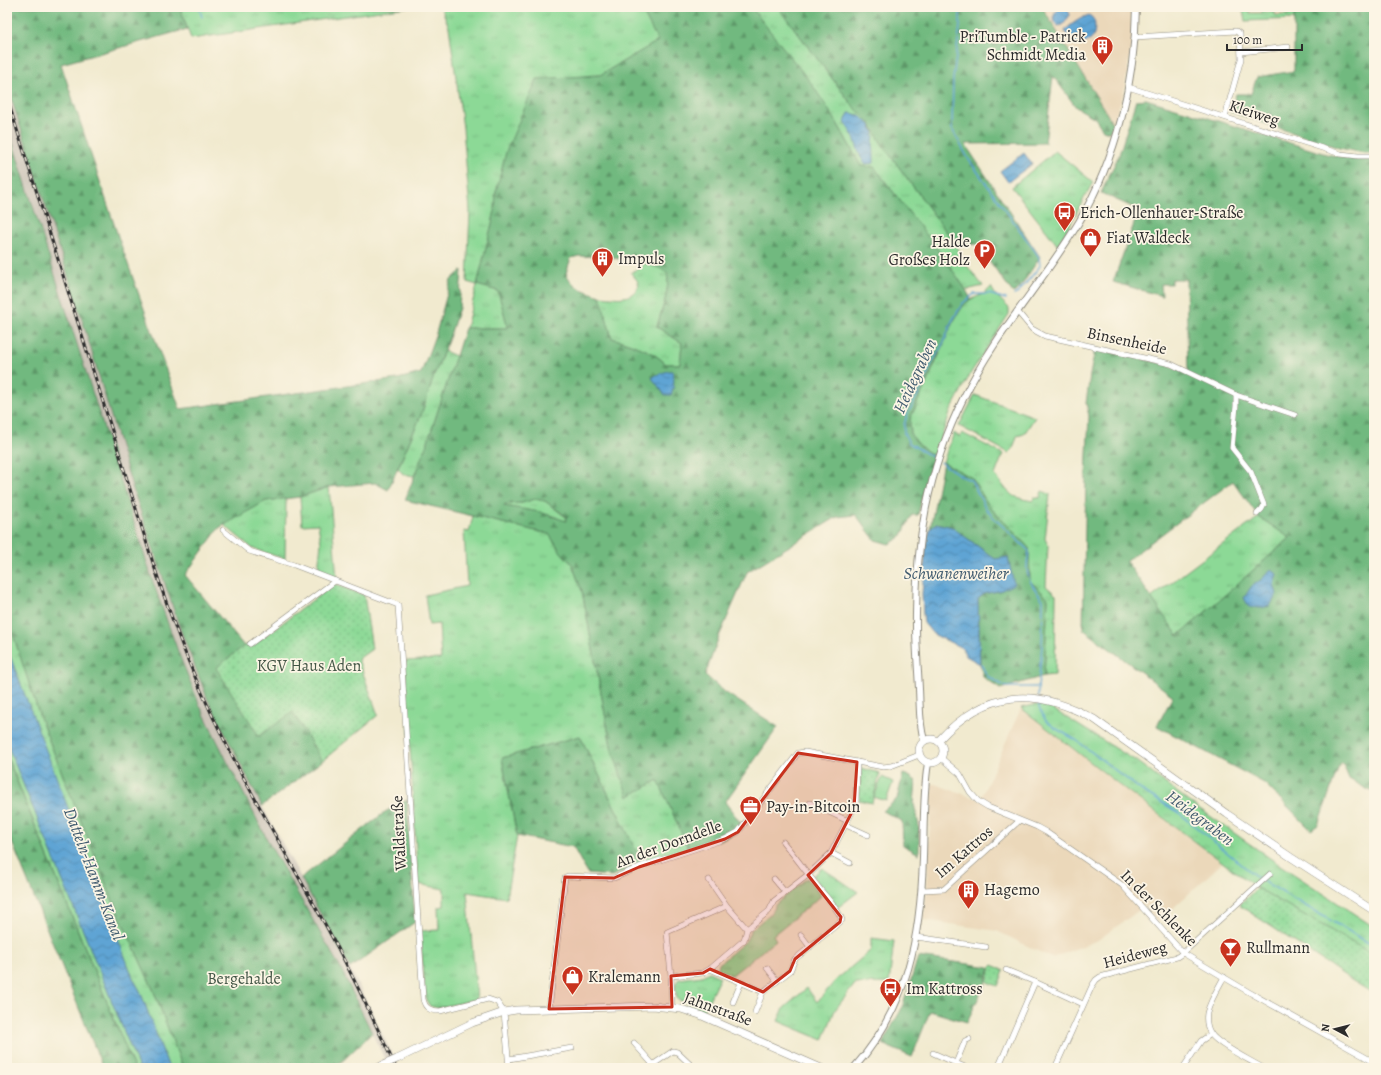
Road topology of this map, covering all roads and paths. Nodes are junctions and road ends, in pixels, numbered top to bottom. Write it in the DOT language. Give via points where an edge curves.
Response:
graph roads {
  1 [pos="1136,7"];
  2 [pos="1135,37"];
  3 [pos="1288,47"];
  4 [pos="1241,52"];
  5 [pos="1128,87"];
  6 [pos="1225,117"];
  7 [pos="1374,156"];
  8 [pos="1017,311"];
  9 [pos="1236,395"];
  10 [pos="1295,415"];
  11 [pos="1257,514"];
  12 [pos="223,530"];
  13 [pos="335,581"];
  14 [pos="250,644"];
  15 [pos="924,740"];
  16 [pos="938,740"];
  17 [pos="920,755"];
  18 [pos="941,758"];
  19 [pos="857,762"];
  20 [pos="928,763"];
  21 [pos="810,804"];
  22 [pos="1019,821"];
  23 [pos="847,823"];
  24 [pos="868,835"];
  25 [pos="783,842"];
  26 [pos="831,853"];
  27 [pos="850,863"];
  28 [pos="809,874"];
  29 [pos="1270,874"];
  30 [pos="709,880"];
  31 [pos="774,880"];
  32 [pos="922,890"];
  33 [pos="785,892"];
  34 [pos="727,906"];
  35 [pos="1374,911"];
  36 [pos="747,929"];
  37 [pos="801,935"];
  38 [pos="916,937"];
  39 [pos="986,946"];
  40 [pos="810,947"];
  41 [pos="1183,953"];
  42 [pos="768,968"];
  43 [pos="710,969"];
  44 [pos="1006,970"];
  45 [pos="671,976"];
  46 [pos="1224,977"];
  47 [pos="777,981"];
  48 [pos="1035,982"];
  49 [pos="741,983"];
  50 [pos="764,992"];
  51 [pos="733,1002"];
  52 [pos="1083,1004"];
  53 [pos="672,1007"];
  54 [pos="549,1009"];
  55 [pos="504,1012"];
  56 [pos="755,1012"];
  57 [pos="1211,1034"];
  58 [pos="969,1039"];
  59 [pos="634,1044"];
  60 [pos="572,1048"];
  61 [pos="933,1053"];
  62 [pos="509,1059"];
  63 [pos="1374,1062"];
  64 [pos="956,1063"];
  65 [pos="381,1067"];
  66 [pos="652,1067"];
  67 [pos="509,1068"];
  68 [pos="694,1068"];
  69 [pos="821,1068"];
  70 [pos="854,1068"];
  71 [pos="967,1068"];
  72 [pos="998,1068"];
  73 [pos="1055,1068"];
  74 [pos="1183,1068"];
  75 [pos="1263,1068"];
  1 -- 2 [label="street"];
  2 -- 4 [label="street" via="1236,31 1240,34"];
  2 -- 5 [label="street"];
  3 -- 4 [label="street"];
  4 -- 6 [label="street"];
  5 -- 6 [label="street, Kleiweg"];
  5 -- 8 [label="street" via="1117,137 1091,200 1059,252"];
  6 -- 7 [label="street, Kleiweg" via="1341,154"];
  8 -- 9 [label="street, Binsenheide" via="1032,329 1045,336 1171,364"];
  8 -- 15 [label="street" via="964,396 936,464 924,516 916,580 920,718"];
  9 -- 10 [label="street, Binsenheide"];
  9 -- 11 [label="street" via="1232,448 1251,472 1264,505"];
  12 -- 13 [label="street" via="249,550"];
  13 -- 14 [label="street"];
  13 -- 55 [label="street, Waldstraße" via="398,605 424,1005 434,1011 440,1011 491,1000 499,1004"];
  15 -- 16 [label="main road"];
  15 -- 17 [label="main road" via="919,747"];
  16 -- 18 [label="main road" via="943,747"];
  16 -- 35 [label="main road" via="959,720 983,706 1006,699 1050,701 1074,708 1094,719 1227,814"];
  17 -- 19 [label="street, An der Dorndelle" via="883,767"];
  17 -- 20 [label="main road"];
  18 -- 20 [label="main road"];
  18 -- 22 [label="street, In der Schlenke" via="960,774 978,801"];
  19 -- 23 [label="street" via="857,799"];
  19 -- 54 [label="street, An der Dorndelle" via="805,752 798,753 738,832 725,839 639,866 614,878 565,877"];
  20 -- 32 [label="street" via="924,798"];
  21 -- 23 [label="street"];
  22 -- 32 [label="street, Im Kattros" via="944,889"];
  22 -- 41 [label="street, In der Schlenke" via="1046,832 1122,886"];
  23 -- 24 [label="street"];
  23 -- 26 [label="street"];
  25 -- 28 [label="street"];
  26 -- 27 [label="street"];
  26 -- 28 [label="street"];
  28 -- 33 [label="street"];
  28 -- 40 [label="street" via="842,920"];
  29 -- 41 [label="street, Heideweg"];
  30 -- 34 [label="street"];
  31 -- 33 [label="street"];
  32 -- 38 [label="street"];
  33 -- 36 [label="street" via="774,901 769,911"];
  34 -- 36 [label="street"];
  34 -- 45 [label="street" via="667,932"];
  36 -- 43 [label="street" via="744,940"];
  37 -- 40 [label="street"];
  38 -- 39 [label="street"];
  38 -- 70 [label="street" via="909,969 894,1009 875,1043"];
  40 -- 47 [label="street" via="795,959 790,971"];
  41 -- 46 [label="street, In der Schlenke"];
  41 -- 52 [label="street, Heideweg" via="1177,957 1100,977"];
  42 -- 47 [label="street"];
  43 -- 45 [label="street" via="703,973"];
  43 -- 49 [label="street"];
  44 -- 48 [label="street"];
  45 -- 53 [label="street"];
  46 -- 57 [label="street" via="1207,1013 1206,1022"];
  46 -- 63 [label="street, In der Schlenke"];
  47 -- 50 [label="street"];
  48 -- 52 [label="street"];
  48 -- 72 [label="street"];
  49 -- 50 [label="street"];
  49 -- 51 [label="street"];
  50 -- 56 [label="street"];
  52 -- 73 [label="street, Heideweg"];
  53 -- 54 [label="main road, Jahnstraße"];
  53 -- 69 [label="main road, Jahnstraße" via="700,1014"];
  54 -- 55 [label="main road, Jahnstraße"];
  55 -- 62 [label="street"];
  55 -- 65 [label="main road, Jahnstraße, bridge" via="472,1023"];
  57 -- 74 [label="street" via="1201,1041"];
  57 -- 75 [label="street" via="1218,1041"];
  58 -- 64 [label="street" via="965,1041"];
  59 -- 66 [label="street"];
  60 -- 62 [label="street"];
  61 -- 64 [label="street"];
  62 -- 67 [label="street"];
  64 -- 71 [label="street"];
  66 -- 68 [label="street" via="673,1051"];
}
